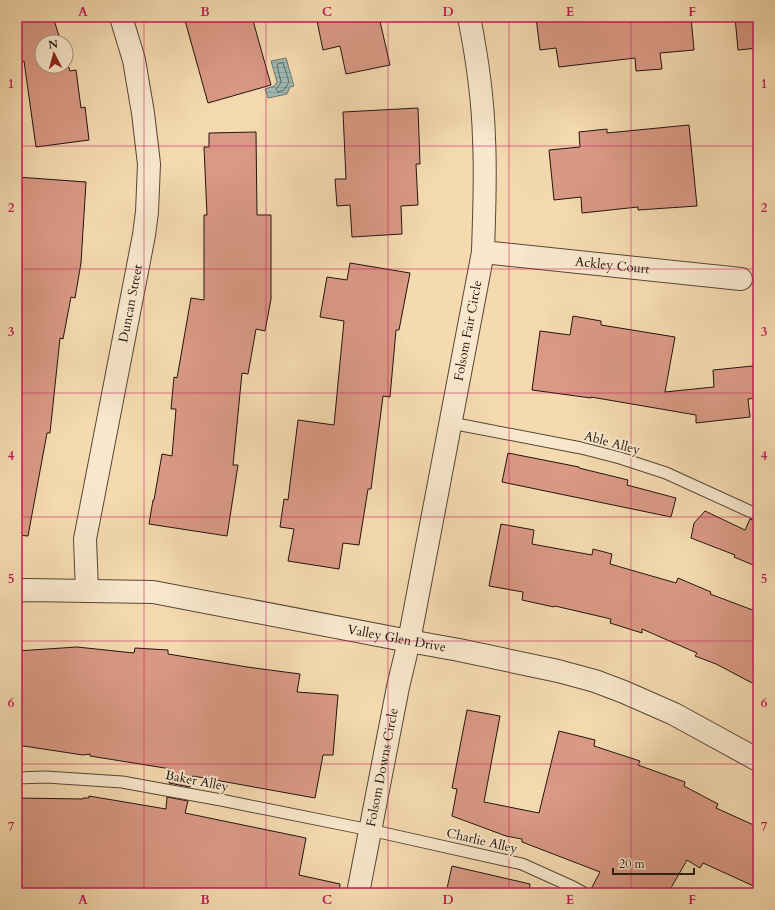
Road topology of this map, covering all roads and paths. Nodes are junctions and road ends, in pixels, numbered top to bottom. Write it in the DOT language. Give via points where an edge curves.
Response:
graph roads {
  1 [pos="121,17"];
  2 [pos="469,17"];
  3 [pos="483,252"];
  4 [pos="741,279"];
  5 [pos="451,423"];
  6 [pos="758,515"];
  7 [pos="17,591"];
  8 [pos="87,591"];
  9 [pos="409,642"];
  10 [pos="758,760"];
  11 [pos="17,778"];
  12 [pos="370,830"];
  13 [pos="358,893"];
  14 [pos="584,893"];
  1 -- 8 [label="street, Duncan Street" via="134,60 144,113 149,164 147,212 85,539"];
  2 -- 3 [label="street, Folsom Fair Circle" via="480,83 484,138"];
  3 -- 4 [label="street, Ackley Court"];
  3 -- 5 [label="street, Folsom Fair Circle"];
  5 -- 6 [label="lane, Able Alley" via="620,458 666,473"];
  5 -- 9 [label="street, Folsom Fair Circle"];
  7 -- 8 [label="street, Valley Glen Drive"];
  8 -- 9 [label="street, Valley Glen Drive" via="153,592"];
  9 -- 10 [label="street, Valley Glen Drive" via="521,662 595,681 674,714"];
  9 -- 12 [label="street, Folsom Downs Circle"];
  11 -- 12 [label="lane, Baker Alley" via="46,777 122,782"];
  12 -- 13 [label="street, Folsom Downs Circle"];
  12 -- 14 [label="lane, Charlie Alley" via="522,864"];
}
